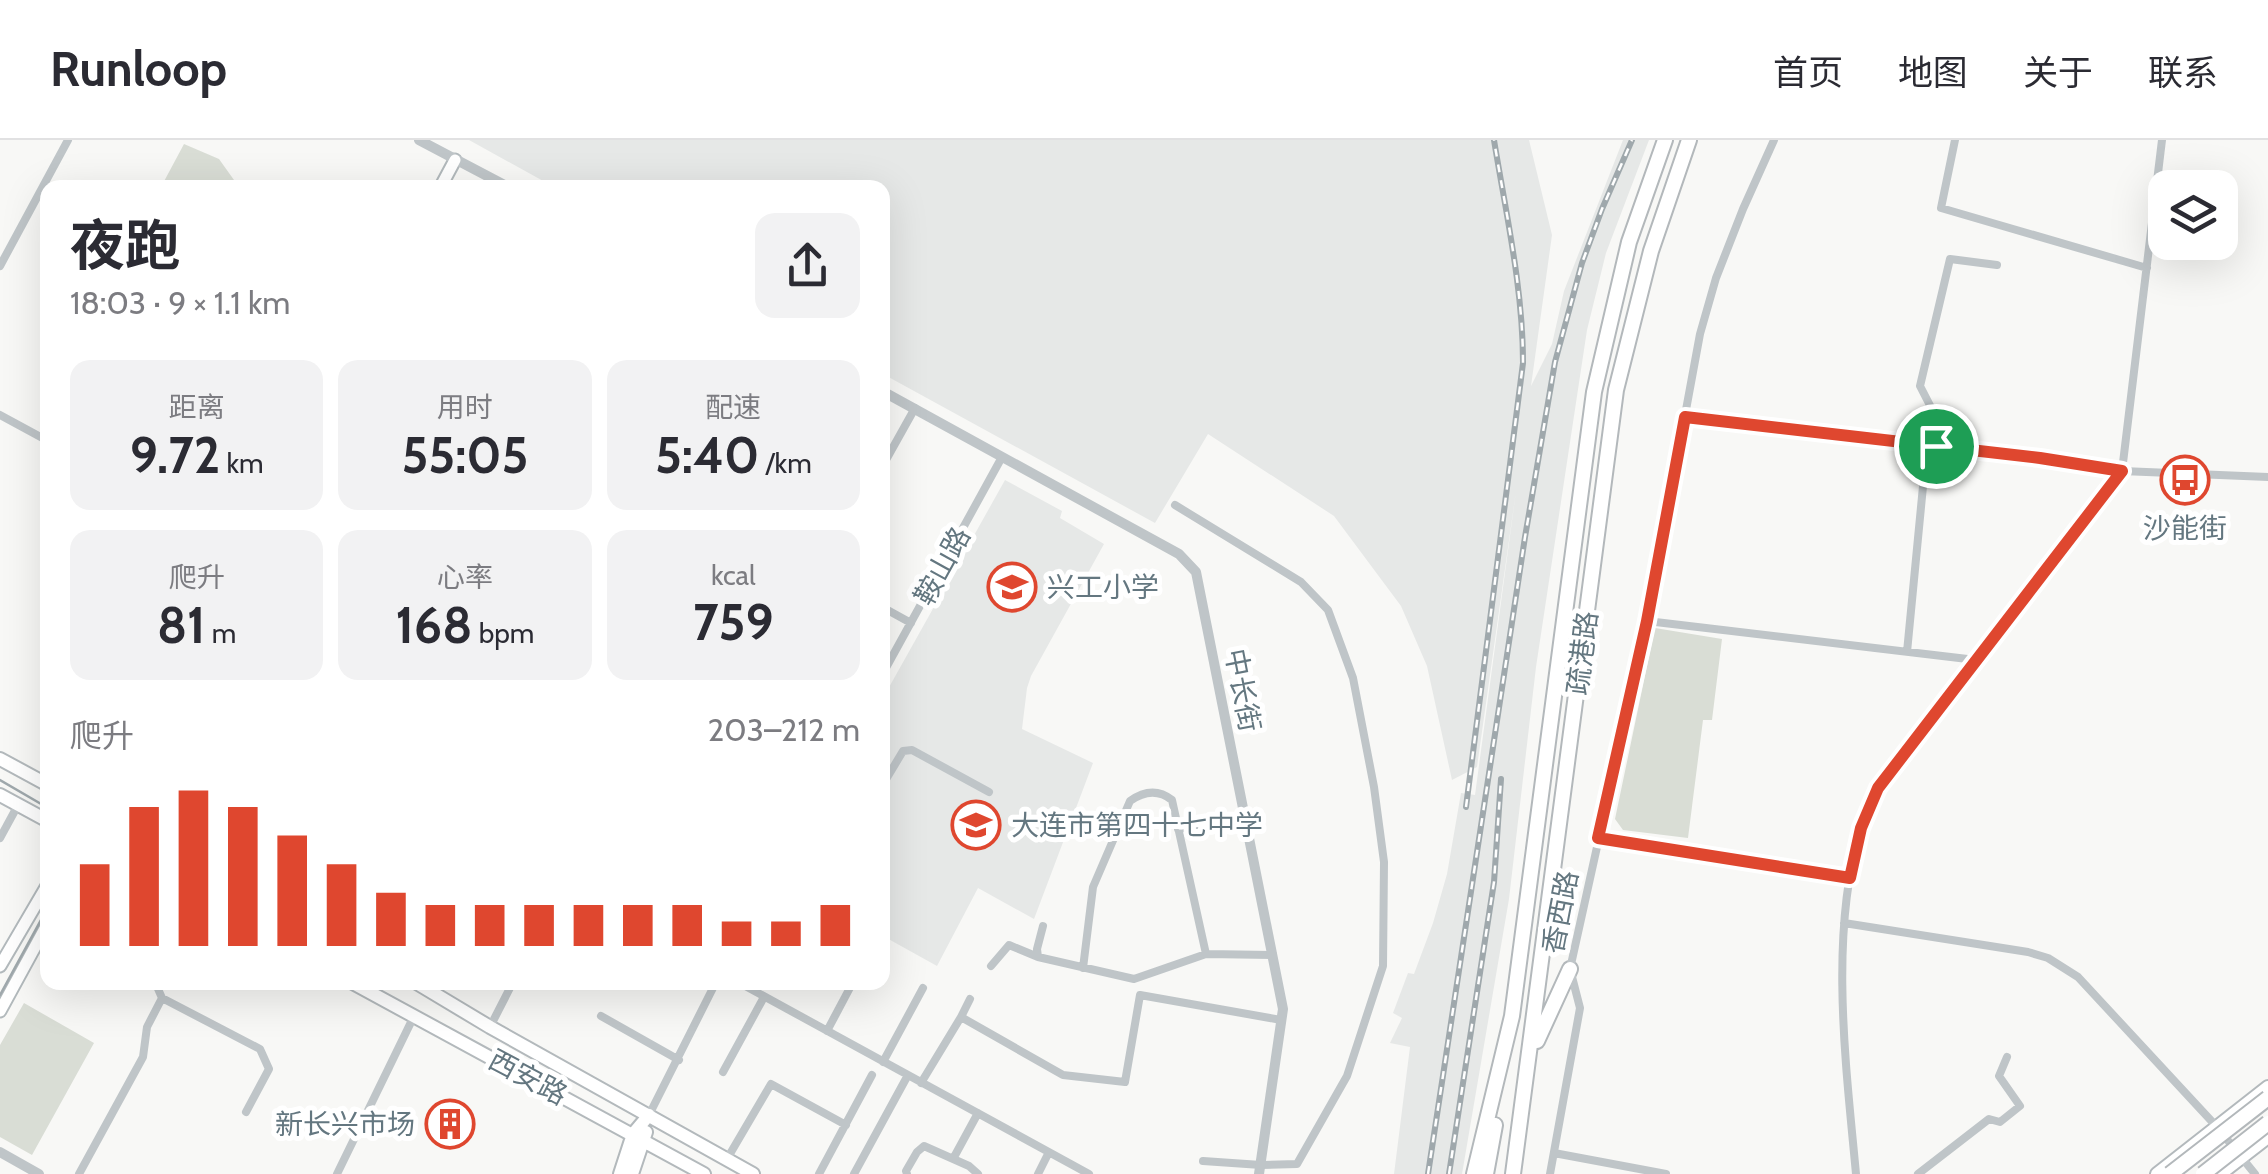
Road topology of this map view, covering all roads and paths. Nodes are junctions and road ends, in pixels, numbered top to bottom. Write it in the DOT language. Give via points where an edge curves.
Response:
graph roads {
  1 [pos="68,140"];
  2 [pos="419,140"];
  3 [pos="1665,140"];
  4 [pos="1689,140"];
  5 [pos="1774,140"];
  6 [pos="1955,140"];
  7 [pos="2162,140"];
  8 [pos="456,160"];
  9 [pos="46,180"];
  10 [pos="445,180"];
  11 [pos="495,180"];
  12 [pos="40,192"];
  13 [pos="1996,265"];
  14 [pos="0,266"];
  15 [pos="2147,268"];
  16 [pos="890,395"];
  17 [pos="915,408"];
  18 [pos="0,415"];
  19 [pos="1685,417"];
  20 [pos="40,437"];
  21 [pos="1932,446"];
  22 [pos="890,453"];
  23 [pos="1002,457"];
  24 [pos="2122,471"];
  25 [pos="2268,478"];
  26 [pos="1175,505"];
  27 [pos="890,611"];
  28 [pos="1647,621"];
  29 [pos="911,623"];
  30 [pos="1908,652"];
  31 [pos="1976,660"];
  32 [pos="890,661"];
  33 [pos="0,759"];
  34 [pos="890,773"];
  35 [pos="40,781"];
  36 [pos="989,792"];
  37 [pos="0,795"];
  38 [pos="18,806"];
  39 [pos="1245,817"];
  40 [pos="40,819"];
  41 [pos="1178,828"];
  42 [pos="0,838"];
  43 [pos="1598,838"];
  44 [pos="1850,878"];
  45 [pos="40,898"];
  46 [pos="1844,923"];
  47 [pos="1043,926"];
  48 [pos="40,938"];
  49 [pos="1206,954"];
  50 [pos="1273,955"];
  51 [pos="1038,956"];
  52 [pos="0,966"];
  53 [pos="991,966"];
  54 [pos="1082,968"];
  55 [pos="1570,969"];
  56 [pos="923,988"];
  57 [pos="158,990"];
  58 [pos="366,990"];
  59 [pos="433,990"];
  60 [pos="509,990"];
  61 [pos="712,990"];
  62 [pos="752,990"];
  63 [pos="849,990"];
  64 [pos="764,997"];
  65 [pos="162,998"];
  66 [pos="970,999"];
  67 [pos="0,1010"];
  68 [pos="414,1016"];
  69 [pos="602,1016"];
  70 [pos="1512,1016"];
  71 [pos="961,1017"];
  72 [pos="1281,1020"];
  73 [pos="490,1027"];
  74 [pos="827,1031"];
  75 [pos="1530,1055"];
  76 [pos="2008,1057"];
  77 [pos="678,1060"];
  78 [pos="884,1062"];
  79 [pos="723,1072"];
  80 [pos="872,1075"];
  81 [pos="908,1075"];
  82 [pos="921,1082"];
  83 [pos="2268,1087"];
  84 [pos="2268,1098"];
  85 [pos="246,1112"];
  86 [pos="978,1113"];
  87 [pos="649,1115"];
  88 [pos="2268,1123"];
  89 [pos="846,1125"];
  90 [pos="2217,1127"];
  91 [pos="638,1137"];
  92 [pos="2268,1137"];
  93 [pos="0,1152"];
  94 [pos="1050,1152"];
  95 [pos="1554,1154"];
  96 [pos="2242,1157"];
  97 [pos="953,1158"];
  98 [pos="727,1159"];
  99 [pos="1203,1161"];
  100 [pos="1260,1169"];
  101 [pos="39,1174"];
  102 [pos="80,1174"];
  103 [pos="337,1174"];
  104 [pos="620,1174"];
  105 [pos="632,1174"];
  106 [pos="704,1174"];
  107 [pos="753,1174"];
  108 [pos="819,1174"];
  109 [pos="854,1174"];
  110 [pos="908,1174"];
  111 [pos="978,1174"];
  112 [pos="1038,1174"];
  113 [pos="1090,1174"];
  114 [pos="1474,1174"];
  115 [pos="1486,1174"];
  116 [pos="1513,1174"];
  117 [pos="1550,1174"];
  118 [pos="1666,1174"];
  119 [pos="1856,1174"];
  120 [pos="1918,1174"];
  121 [pos="2157,1174"];
  122 [pos="2170,1174"];
  123 [pos="2203,1174"];
  124 [pos="2220,1174"];
  125 [pos="2255,1174"];
  1 -- 9 [label="street"];
  2 -- 8 [label="street"];
  3 -- 70 [label="highway" via="1629,242 1594,392"];
  4 -- 75 [label="highway, 疏港路" via="1651,250 1616,390"];
  5 -- 19 [label="street, 香西路" via="1716,278"];
  6 -- 15 [label="street" via="1941,208"];
  7 -- 15 [label="street"];
  8 -- 10 [label="main road"];
  8 -- 11 [label="street"];
  12 -- 14 [label="street"];
  13 -- 21 [label="street" via="1950,259 1920,386 1936,419"];
  15 -- 24 [label="street"];
  16 -- 17 [label="street, 中长街"];
  17 -- 22 [label="street"];
  17 -- 23 [label="street, 中长街"];
  18 -- 20 [label="street"];
  19 -- 21 [label="street"];
  19 -- 28 [label="street, 香西路"];
  21 -- 24 [label="street"];
  21 -- 30 [label="street"];
  23 -- 29 [label="street, 鞍山路"];
  23 -- 39 [label="street, 中长街" via="1179,554 1196,572"];
  24 -- 25 [label="street"];
  24 -- 31 [label="street"];
  26 -- 100 [label="street" via="1301,582 1328,610 1353,678 1377,806 1383,966 1348,1076 1297,1164"];
  27 -- 29 [label="street"];
  28 -- 30 [label="street"];
  28 -- 43 [label="street, 香西路"];
  29 -- 32 [label="street, 鞍山路"];
  30 -- 31 [label="street"];
  31 -- 44 [label="street" via="1878,788"];
  33 -- 35 [label="main road"];
  34 -- 36 [label="street" via="906,749"];
  37 -- 38 [label="main road"];
  38 -- 40 [label="main road"];
  38 -- 42 [label="street"];
  39 -- 41 [label="street"];
  39 -- 50 [label="street, 中长街"];
  41 -- 49 [label="street"];
  41 -- 54 [label="street" via="1172,800 1164,794 1130,801 1093,886"];
  43 -- 44 [label="street"];
  43 -- 55 [label="street, 香西路"];
  44 -- 46 [label="street"];
  45 -- 52 [label="main road"];
  46 -- 90 [label="street" via="2028,952 2065,967"];
  46 -- 119 [label="street" via="1845,1049"];
  47 -- 51 [label="street"];
  48 -- 67 [label="main road"];
  49 -- 50 [label="street"];
  49 -- 54 [label="street" via="1134,979"];
  50 -- 72 [label="street, 中长街"];
  51 -- 53 [label="street" via="1009,945"];
  51 -- 54 [label="street"];
  55 -- 75 [label="highway"];
  55 -- 95 [label="street, 香西路" via="1580,1008"];
  56 -- 78 [label="street"];
  57 -- 65 [label="street"];
  58 -- 68 [label="main road, 西安路"];
  59 -- 73 [label="main road, 西安路"];
  60 -- 73 [label="street"];
  61 -- 77 [label="street"];
  62 -- 64 [label="street"];
  63 -- 74 [label="street"];
  64 -- 74 [label="street"];
  64 -- 79 [label="street"];
  65 -- 85 [label="street" via="260,1049 269,1069"];
  65 -- 102 [label="street" via="146,1026 143,1057"];
  66 -- 71 [label="street"];
  68 -- 91 [label="main road, 西安路"];
  68 -- 103 [label="street"];
  69 -- 77 [label="street"];
  70 -- 114 [label="highway"];
  70 -- 115 [label="highway"];
  71 -- 72 [label="street" via="1063,1075 1125,1082 1140,995"];
  71 -- 82 [label="street"];
  72 -- 100 [label="street, 中长街"];
  73 -- 87 [label="main road, 西安路"];
  74 -- 78 [label="street"];
  75 -- 116 [label="highway, 疏港路"];
  76 -- 120 [label="street" via="1999,1076 2020,1106 2000,1122 1989,1119"];
  77 -- 87 [label="street"];
  78 -- 81 [label="street"];
  80 -- 89 [label="street"];
  81 -- 82 [label="street"];
  81 -- 109 [label="street"];
  82 -- 86 [label="street"];
  83 -- 90 [label="main road"];
  84 -- 122 [label="highway, bridge"];
  86 -- 94 [label="street"];
  86 -- 97 [label="street"];
  87 -- 91 [label="main road"];
  87 -- 98 [label="main road, 西安路"];
  88 -- 123 [label="highway, bridge"];
  89 -- 98 [label="street" via="770,1084"];
  89 -- 108 [label="street"];
  90 -- 96 [label="street"];
  90 -- 121 [label="main road"];
  91 -- 104 [label="main road"];
  91 -- 105 [label="main road"];
  91 -- 106 [label="main road, 西安路"];
  92 -- 96 [label="main road"];
  93 -- 101 [label="street"];
  94 -- 112 [label="street"];
  94 -- 113 [label="street"];
  95 -- 117 [label="street, 香西路"];
  95 -- 118 [label="street"];
  96 -- 124 [label="main road"];
  96 -- 125 [label="street"];
  97 -- 110 [label="street" via="924,1146"];
  97 -- 111 [label="street"];
  98 -- 107 [label="main road, 西安路"];
  99 -- 100 [label="street"];
}
